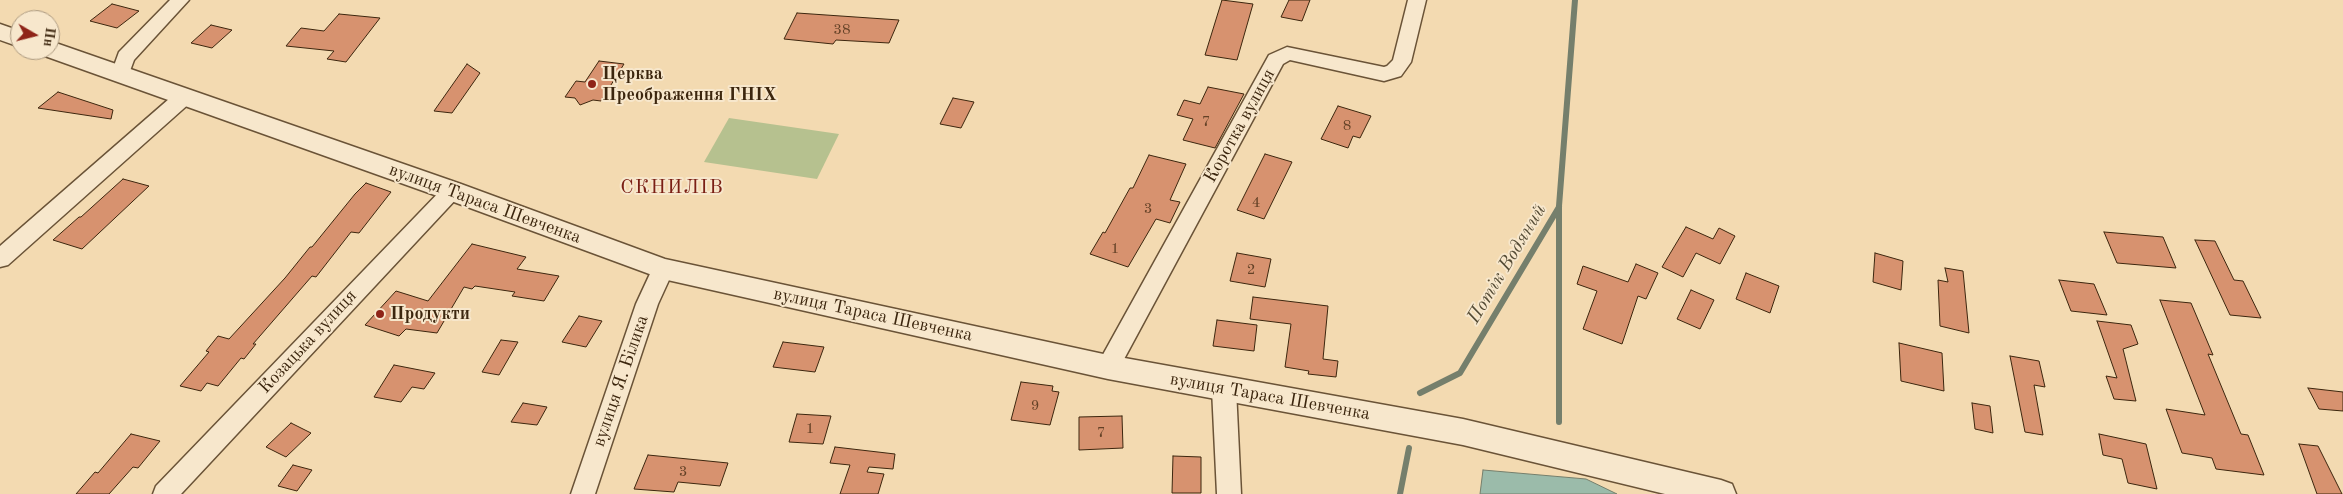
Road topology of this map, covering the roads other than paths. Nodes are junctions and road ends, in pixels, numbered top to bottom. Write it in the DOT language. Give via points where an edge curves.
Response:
graph roads {
  1 [pos="180,0"];
  2 [pos="1417,0"];
  3 [pos="60,53"];
  4 [pos="120,74"];
  5 [pos="184,97"];
  6 [pos="452,191"];
  7 [pos="4,251"];
  8 [pos="663,269"];
  9 [pos="1108,367"];
  10 [pos="1224,389"];
  11 [pos="165,494"];
  12 [pos="583,494"];
  13 [pos="1229,494"];
  14 [pos="1721,494"];
  1 -- 4 [label="street" via="126,57"];
  2 -- 9 [label="street, Коротка вулиця" via="1402,62 1394,71 1384,74 1287,53 1276,60"];
  3 -- 4 [label="street, вулиця Тараса Шевченка"];
  4 -- 5 [label="street, вулиця Тараса Шевченка"];
  5 -- 6 [label="street, вулиця Тараса Шевченка"];
  5 -- 7 [label="street"];
  6 -- 8 [label="street, вулиця Тараса Шевченка"];
  6 -- 11 [label="street, Козацька вулиця"];
  8 -- 9 [label="street, вулиця Тараса Шевченка"];
  8 -- 12 [label="street, вулиця Я. Білика" via="647,304"];
  9 -- 10 [label="street, вулиця Тараса Шевченка"];
  10 -- 13 [label="street"];
  10 -- 14 [label="street, вулиця Тараса Шевченка" via="1463,432"];
}
